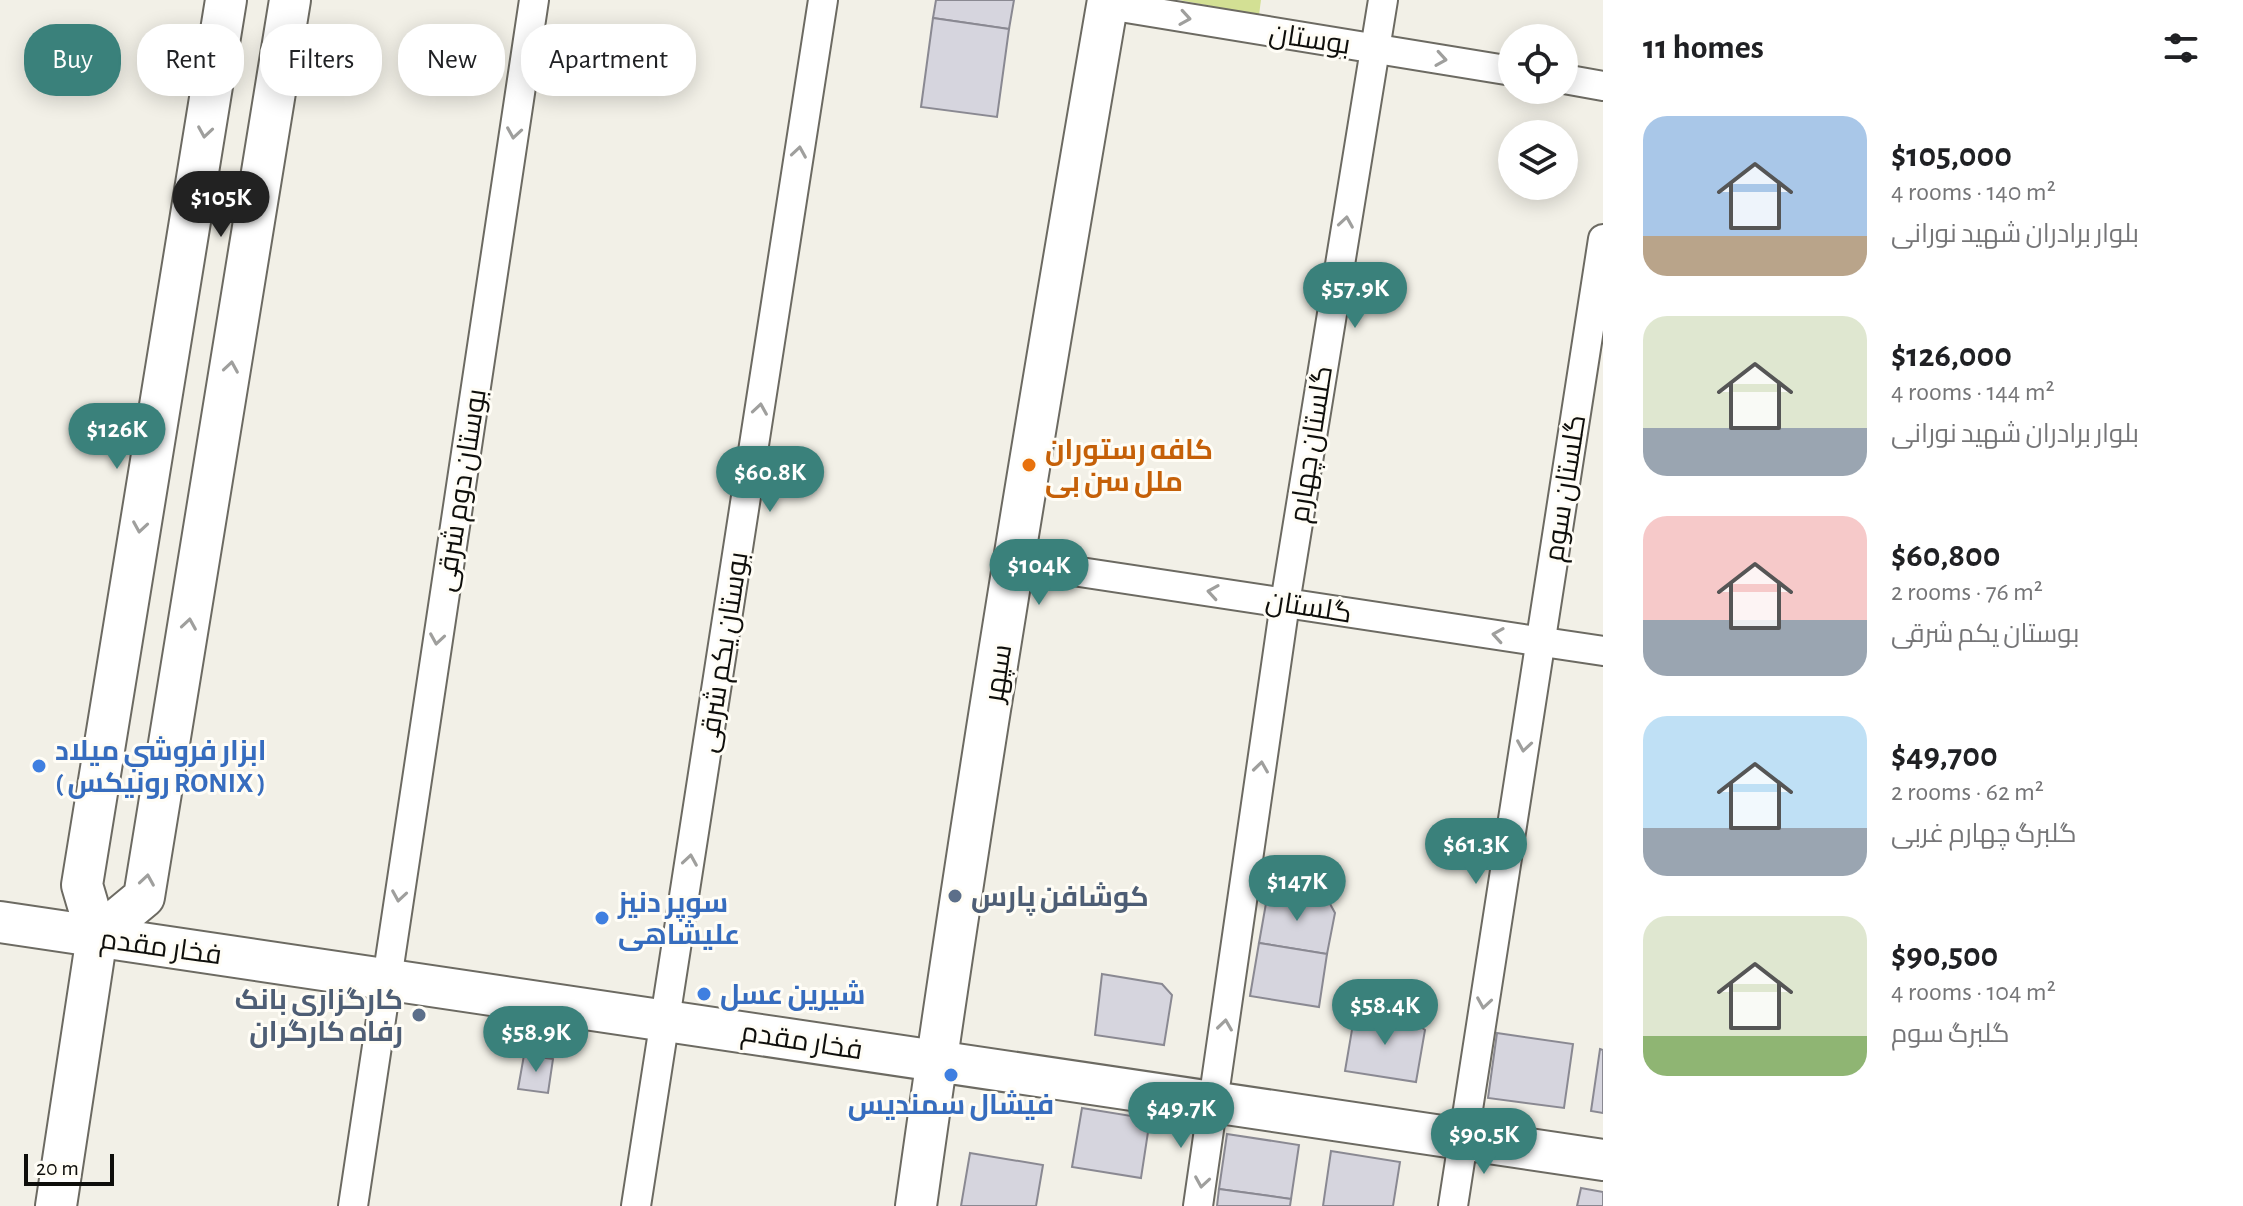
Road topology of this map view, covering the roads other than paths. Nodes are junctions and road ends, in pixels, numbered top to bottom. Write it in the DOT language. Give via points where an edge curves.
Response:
graph roads {
  1 [pos="226,0"];
  2 [pos="290,0"];
  3 [pos="534,0"];
  4 [pos="823,0"];
  5 [pos="1383,0"];
  6 [pos="1108,3"];
  7 [pos="1374,48"];
  8 [pos="1498,69"];
  9 [pos="1578,82"];
  10 [pos="1603,86"];
  11 [pos="193,203"];
  12 [pos="257,211"];
  13 [pos="1603,239"];
  14 [pos="1014,562"];
  15 [pos="1285,603"];
  16 [pos="1540,641"];
  17 [pos="1603,651"];
  18 [pos="0,922"];
  19 [pos="97,936"];
  20 [pos="386,979"];
  21 [pos="665,1020"];
  22 [pos="937,1061"];
  23 [pos="1214,1102"];
  24 [pos="1463,1139"];
  25 [pos="1603,1160"];
  26 [pos="56,1206"];
  27 [pos="353,1206"];
  28 [pos="636,1206"];
  29 [pos="916,1206"];
  30 [pos="1198,1206"];
  31 [pos="1453,1206"];
  1 -- 11 [label="street, one-way"];
  2 -- 12 [label="street"];
  3 -- 20 [label="street, بوستان دوم شرقی, one-way"];
  21 -- 4 [label="street, بوستان یکم شرقی, one-way"];
  5 -- 7 [label="street, گلستان چهارم"];
  6 -- 7 [label="street, بوستان, one-way"];
  6 -- 14 [label="street, سپهر"];
  7 -- 8 [label="street, بوستان, one-way"];
  15 -- 7 [label="street, گلستان چهارم, one-way"];
  9 -- 10 [label="street"];
  11 -- 12 [label="street"];
  11 -- 19 [label="street, one-way" via="82,885"];
  19 -- 12 [label="street, one-way" via="144,897"];
  13 -- 16 [label="street, گلستان سوم"];
  15 -- 14 [label="street, گلستان, one-way"];
  14 -- 22 [label="street, سپهر"];
  16 -- 15 [label="street, گلستان, one-way"];
  23 -- 15 [label="street, گلستان چهارم, one-way"];
  16 -- 17 [label="street, گلستان"];
  16 -- 24 [label="street, گلستان سوم, one-way"];
  18 -- 19 [label="street, فخار مقدم"];
  19 -- 20 [label="street, فخار مقدم"];
  19 -- 26 [label="street"];
  20 -- 21 [label="street, فخار مقدم"];
  20 -- 27 [label="street, بوستان دوم شرقی"];
  21 -- 22 [label="street, فخار مقدم"];
  21 -- 28 [label="street, بوستان یکم شرقی"];
  22 -- 23 [label="street, فخار مقدم"];
  22 -- 29 [label="street, سپهر"];
  23 -- 24 [label="street, فخار مقدم"];
  23 -- 30 [label="street, گلستان چهارم, one-way"];
  24 -- 25 [label="street, فخار مقدم"];
  24 -- 31 [label="street, گلستان سوم"];
}
